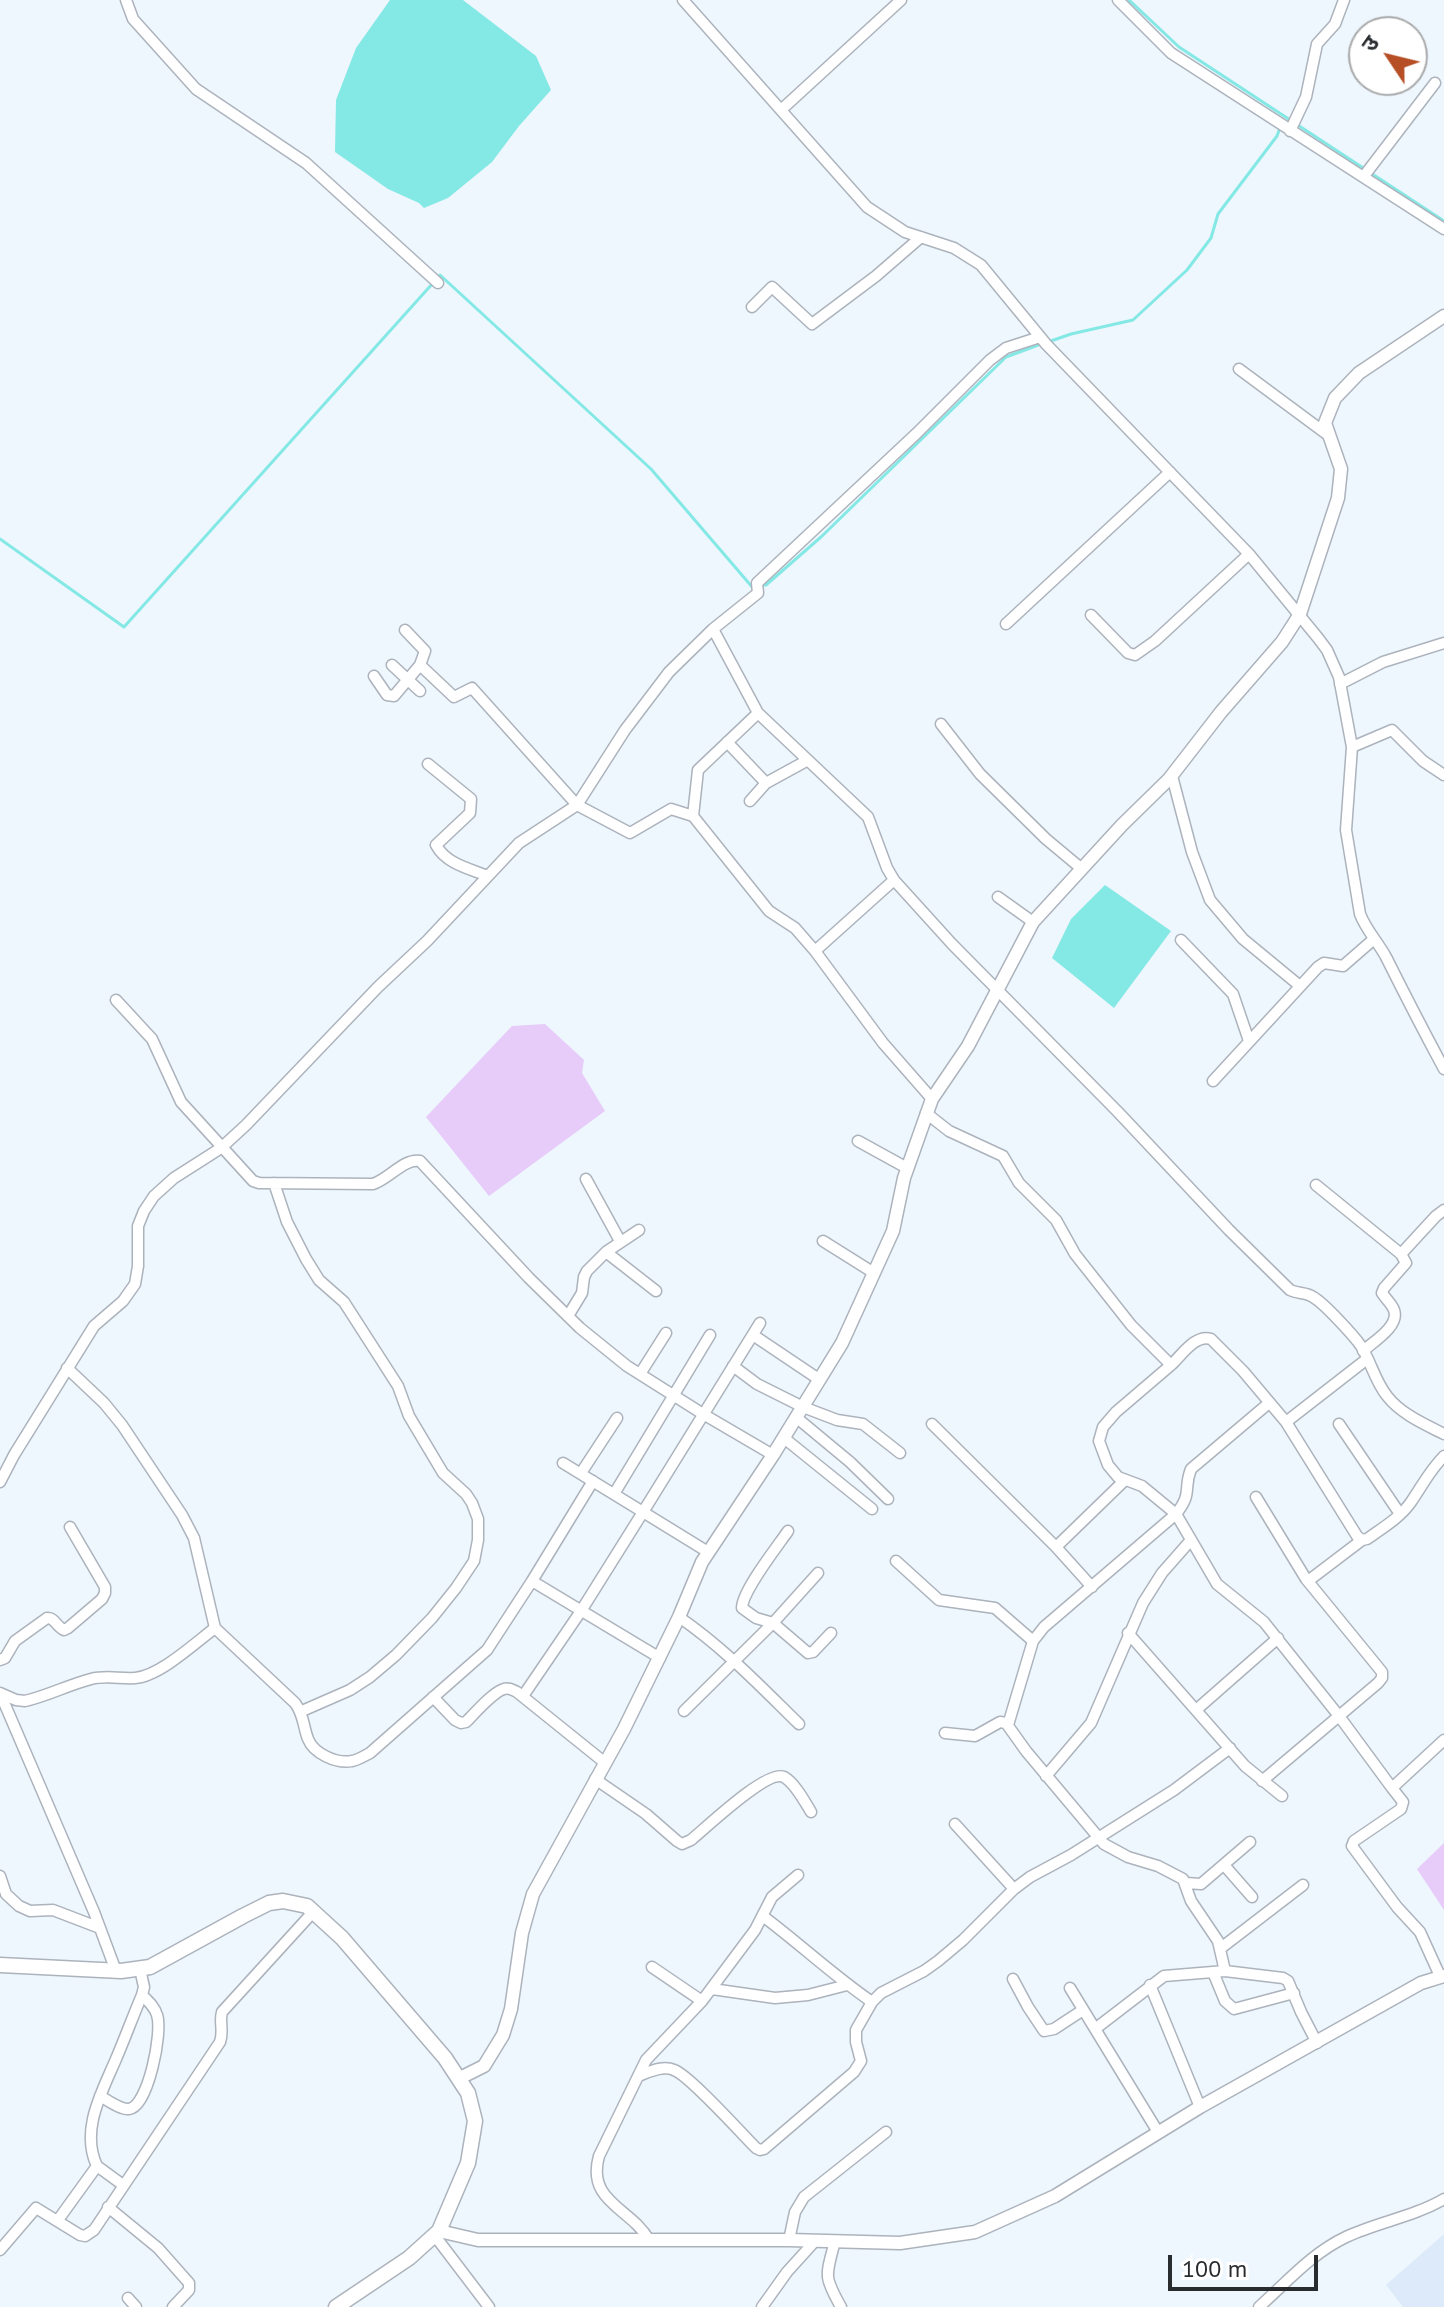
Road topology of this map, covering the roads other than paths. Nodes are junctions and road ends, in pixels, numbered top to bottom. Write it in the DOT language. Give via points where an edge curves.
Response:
graph roads {
  1 [pos="126,0"];
  2 [pos="683,0"];
  3 [pos="901,0"];
  4 [pos="1118,0"];
  5 [pos="1344,0"];
  6 [pos="1435,83"];
  7 [pos="781,110"];
  8 [pos="1290,131"];
  9 [pos="1364,176"];
  10 [pos="1444,229"];
  11 [pos="921,237"];
  12 [pos="438,283"];
  13 [pos="752,307"];
  14 [pos="1444,316"];
  15 [pos="1043,340"];
  16 [pos="1239,369"];
  17 [pos="1328,435"];
  18 [pos="1170,472"];
  19 [pos="1249,554"];
  20 [pos="1300,614"];
  21 [pos="1091,615"];
  22 [pos="1006,624"];
  23 [pos="713,629"];
  24 [pos="405,630"];
  25 [pos="1444,643"];
  26 [pos="392,665"];
  27 [pos="420,665"];
  28 [pos="374,676"];
  29 [pos="433,678"];
  30 [pos="408,681"];
  31 [pos="1340,684"];
  32 [pos="758,713"];
  33 [pos="941,724"];
  34 [pos="727,742"];
  35 [pos="1352,747"];
  36 [pos="808,760"];
  37 [pos="428,764"];
  38 [pos="1444,775"];
  39 [pos="1172,776"];
  40 [pos="766,783"];
  41 [pos="750,801"];
  42 [pos="577,805"];
  43 [pos="693,816"];
  44 [pos="1082,869"];
  45 [pos="488,876"];
  46 [pos="894,880"];
  47 [pos="998,897"];
  48 [pos="1033,922"];
  49 [pos="1181,940"];
  50 [pos="1379,946"];
  51 [pos="815,951"];
  52 [pos="1300,986"];
  53 [pos="998,991"];
  54 [pos="116,1000"];
  55 [pos="1249,1041"];
  56 [pos="1444,1069"];
  57 [pos="1213,1081"];
  58 [pos="932,1099"];
  59 [pos="926,1113"];
  60 [pos="858,1141"];
  61 [pos="221,1148"];
  62 [pos="907,1168"];
  63 [pos="586,1179"];
  64 [pos="274,1183"];
  65 [pos="1316,1185"];
  66 [pos="1444,1210"];
  67 [pos="639,1230"];
  68 [pos="620,1241"];
  69 [pos="823,1241"];
  70 [pos="606,1252"];
  71 [pos="1401,1254"];
  72 [pos="874,1273"];
  73 [pos="656,1291"];
  74 [pos="568,1316"];
  75 [pos="760,1323"];
  76 [pos="666,1333"];
  77 [pos="710,1335"];
  78 [pos="753,1335"];
  79 [pos="1365,1355"];
  80 [pos="1171,1365"];
  81 [pos="733,1366"];
  82 [pos="67,1368"];
  83 [pos="640,1374"];
  84 [pos="820,1380"];
  85 [pos="674,1396"];
  86 [pos="1269,1403"];
  87 [pos="800,1413"];
  88 [pos="703,1414"];
  89 [pos="617,1418"];
  90 [pos="1286,1422"];
  91 [pos="932,1424"];
  92 [pos="1339,1424"];
  93 [pos="1444,1434"];
  94 [pos="784,1438"];
  95 [pos="900,1453"];
  96 [pos="773,1455"];
  97 [pos="1444,1456"];
  98 [pos="563,1463"];
  99 [pos="581,1473"];
  100 [pos="593,1481"];
  101 [pos="1124,1481"];
  102 [pos="0,1482"];
  103 [pos="614,1494"];
  104 [pos="1256,1497"];
  105 [pos="888,1499"];
  106 [pos="872,1509"];
  107 [pos="643,1512"];
  108 [pos="1176,1514"];
  109 [pos="1400,1514"];
  110 [pos="70,1527"];
  111 [pos="788,1531"];
  112 [pos="1191,1540"];
  113 [pos="1362,1540"];
  114 [pos="1056,1547"];
  115 [pos="708,1552"];
  116 [pos="896,1561"];
  117 [pos="818,1573"];
  118 [pos="532,1581"];
  119 [pos="1308,1581"];
  120 [pos="1092,1587"];
  121 [pos="581,1611"];
  122 [pos="679,1617"];
  123 [pos="773,1623"];
  124 [pos="215,1628"];
  125 [pos="831,1633"];
  126 [pos="1128,1633"];
  127 [pos="1278,1638"];
  128 [pos="1033,1641"];
  129 [pos="660,1658"];
  130 [pos="0,1660"];
  131 [pos="734,1661"];
  132 [pos="523,1696"];
  133 [pos="433,1697"];
  134 [pos="1196,1710"];
  135 [pos="302,1711"];
  136 [pos="684,1711"];
  137 [pos="1339,1716"];
  138 [pos="799,1724"];
  139 [pos="1008,1725"];
  140 [pos="945,1733"];
  141 [pos="1444,1740"];
  142 [pos="1230,1748"];
  143 [pos="604,1762"];
  144 [pos="1046,1776"];
  145 [pos="595,1779"];
  146 [pos="1262,1781"];
  147 [pos="1392,1788"];
  148 [pos="1282,1796"];
  149 [pos="811,1812"];
  150 [pos="955,1824"];
  151 [pos="1097,1838"];
  152 [pos="1250,1842"];
  153 [pos="1224,1865"];
  154 [pos="798,1875"];
  155 [pos="0,1876"];
  156 [pos="1186,1883"];
  157 [pos="1303,1885"];
  158 [pos="1014,1889"];
  159 [pos="1252,1897"];
  160 [pos="314,1911"];
  161 [pos="764,1917"];
  162 [pos="100,1928"];
  163 [pos="1221,1948"];
  164 [pos="652,1967"];
  165 [pos="1,1968"];
  166 [pos="140,1969"];
  167 [pos="116,1971"];
  168 [pos="1225,1971"];
  169 [pos="1213,1972"];
  170 [pos="1442,1976"];
  171 [pos="1013,1979"];
  172 [pos="847,1985"];
  173 [pos="1150,1985"];
  174 [pos="1070,1988"];
  175 [pos="712,1989"];
  176 [pos="1294,1993"];
  177 [pos="142,1995"];
  178 [pos="702,2001"];
  179 [pos="872,2002"];
  180 [pos="1083,2010"];
  181 [pos="1095,2029"];
  182 [pos="1317,2043"];
  183 [pos="638,2076"];
  184 [pos="460,2078"];
  185 [pos="100,2096"];
  186 [pos="1200,2107"];
  187 [pos="886,2132"];
  188 [pos="1158,2132"];
  189 [pos="97,2166"];
  190 [pos="123,2185"];
  191 [pos="1444,2199"];
  192 [pos="108,2207"];
  193 [pos="58,2220"];
  194 [pos="437,2234"];
  195 [pos="649,2240"];
  196 [pos="789,2240"];
  197 [pos="815,2241"];
  198 [pos="835,2241"];
  199 [pos="0,2250"];
  200 [pos="128,2298"];
  201 [pos="1262,2306"];
  202 [pos="136,2307"];
  203 [pos="173,2307"];
  204 [pos="338,2307"];
  205 [pos="489,2307"];
  206 [pos="762,2307"];
  207 [pos="841,2307"];
  1 -- 12 [label="street" via="133,19 196,89 306,163"];
  2 -- 7 [label="street"];
  3 -- 7 [label="street"];
  4 -- 8 [label="street" via="1171,53"];
  5 -- 8 [label="street" via="1335,24 1317,44 1306,97"];
  6 -- 9 [label="street"];
  7 -- 11 [label="street" via="867,207"];
  8 -- 9 [label="street"];
  9 -- 10 [label="street"];
  11 -- 13 [label="street" via="812,324 772,287"];
  11 -- 15 [label="street" via="981,265"];
  14 -- 17 [label="street" via="1351,381 1329,410"];
  15 -- 18 [label="street"];
  15 -- 23 [label="street" via="1006,348 990,360"];
  16 -- 17 [label="street"];
  17 -- 20 [label="street" via="1341,469 1338,498"];
  18 -- 19 [label="street"];
  18 -- 22 [label="street"];
  19 -- 20 [label="street"];
  19 -- 21 [label="street" via="1135,655"];
  20 -- 31 [label="street" via="1327,650"];
  20 -- 39 [label="street"];
  23 -- 32 [label="street"];
  23 -- 42 [label="street" via="669,672"];
  24 -- 27 [label="street" via="425,651"];
  25 -- 31 [label="street" via="1383,662"];
  26 -- 30 [label="street"];
  27 -- 29 [label="street"];
  27 -- 30 [label="street"];
  28 -- 30 [label="street" via="387,695 394,696"];
  29 -- 30 [label="street" via="419,696"];
  29 -- 42 [label="street" via="454,697 472,688"];
  31 -- 35 [label="street"];
  32 -- 34 [label="street"];
  32 -- 36 [label="street"];
  33 -- 44 [label="street" via="980,774"];
  34 -- 40 [label="street"];
  34 -- 43 [label="street" via="698,770"];
  35 -- 38 [label="street" via="1392,730"];
  35 -- 50 [label="street" via="1346,830 1360,914"];
  36 -- 40 [label="street"];
  36 -- 46 [label="street" via="868,817"];
  37 -- 45 [label="street" via="471,799 470,813 440,839 439,851"];
  39 -- 44 [label="street"];
  39 -- 52 [label="street" via="1210,900 1243,939"];
  40 -- 41 [label="street"];
  42 -- 43 [label="street" via="630,833 671,809"];
  42 -- 45 [label="street" via="519,843"];
  43 -- 51 [label="street" via="769,911 795,928"];
  44 -- 48 [label="street"];
  45 -- 61 [label="street"];
  46 -- 51 [label="street"];
  46 -- 53 [label="street"];
  47 -- 48 [label="street"];
  48 -- 53 [label="street"];
  49 -- 55 [label="street" via="1233,994"];
  50 -- 52 [label="street" via="1343,966 1324,963"];
  50 -- 56 [label="street"];
  51 -- 58 [label="street"];
  52 -- 55 [label="street"];
  53 -- 58 [label="street"];
  53 -- 79 [label="street" via="1259,1260 1290,1290 1322,1303"];
  54 -- 61 [label="street" via="152,1039 181,1102"];
  55 -- 57 [label="street"];
  58 -- 59 [label="street"];
  59 -- 62 [label="street"];
  59 -- 80 [label="street" via="956,1136 1003,1156 1131,1325"];
  60 -- 62 [label="street"];
  61 -- 64 [label="street" via="253,1181"];
  61 -- 82 [label="street" via="174,1178 149,1204 138,1226 135,1284 94,1326"];
  62 -- 72 [label="street" via="893,1231"];
  63 -- 68 [label="street"];
  64 -- 74 [label="street" via="373,1184 408,1162 420,1161"];
  64 -- 135 [label="street" via="306,1259 319,1280 344,1302 398,1386 409,1416 443,1473 466,1494 478,1519 474,1561 432,1618 370,1677"];
  65 -- 71 [label="street"];
  66 -- 71 [label="street"];
  67 -- 68 [label="street"];
  68 -- 70 [label="street"];
  69 -- 72 [label="street"];
  70 -- 73 [label="street"];
  70 -- 74 [label="street" via="587,1271"];
  71 -- 79 [label="street" via="1406,1263 1383,1291 1394,1320"];
  72 -- 84 [label="street"];
  74 -- 83 [label="street"];
  75 -- 78 [label="street"];
  76 -- 83 [label="street"];
  77 -- 85 [label="street"];
  78 -- 81 [label="street"];
  78 -- 84 [label="street"];
  79 -- 90 [label="street"];
  79 -- 93 [label="street" via="1389,1399"];
  80 -- 86 [label="street" via="1199,1339 1211,1339"];
  80 -- 101 [label="street" via="1103,1427 1101,1447 1108,1465"];
  81 -- 87 [label="street"];
  81 -- 88 [label="street"];
  82 -- 102 [label="street"];
  82 -- 124 [label="street" via="122,1425 182,1515 194,1538"];
  83 -- 85 [label="street"];
  84 -- 87 [label="street"];
  85 -- 88 [label="street"];
  85 -- 103 [label="street"];
  86 -- 90 [label="street"];
  86 -- 108 [label="street" via="1191,1469 1188,1496"];
  87 -- 94 [label="street"];
  87 -- 95 [label="street" via="863,1424"];
  87 -- 105 [label="street"];
  88 -- 96 [label="street"];
  88 -- 107 [label="street"];
  89 -- 99 [label="street"];
  90 -- 113 [label="street"];
  91 -- 114 [label="street"];
  92 -- 109 [label="street"];
  94 -- 96 [label="street"];
  94 -- 106 [label="street"];
  96 -- 115 [label="street"];
  97 -- 109 [label="street"];
  98 -- 99 [label="street"];
  99 -- 100 [label="street"];
  100 -- 103 [label="street"];
  100 -- 118 [label="street"];
  101 -- 108 [label="street" via="1142,1486"];
  101 -- 114 [label="street"];
  103 -- 107 [label="street"];
  104 -- 119 [label="street"];
  107 -- 115 [label="street"];
  107 -- 121 [label="street"];
  108 -- 112 [label="street"];
  108 -- 120 [label="street"];
  109 -- 113 [label="street"];
  110 -- 130 [label="street" via="105,1587 102,1599 64,1630 47,1618 15,1641"];
  111 -- 123 [label="street" via="741,1603 756,1618"];
  112 -- 126 [label="street" via="1162,1573"];
  112 -- 127 [label="street" via="1217,1584"];
  113 -- 119 [label="street"];
  114 -- 120 [label="street"];
  115 -- 122 [label="street"];
  116 -- 128 [label="street" via="939,1600 995,1608"];
  117 -- 123 [label="street"];
  118 -- 121 [label="street"];
  118 -- 133 [label="street" via="487,1650"];
  119 -- 137 [label="street" via="1382,1672 1378,1683"];
  120 -- 128 [label="street"];
  121 -- 129 [label="street"];
  121 -- 132 [label="street"];
  122 -- 129 [label="street"];
  122 -- 131 [label="street"];
  123 -- 125 [label="street" via="808,1653"];
  123 -- 131 [label="street"];
  124 -- 135 [label="street"];
  124 -- 162 [label="street" via="145,1676 89,1679 25,1701 0,1693"];
  126 -- 134 [label="street"];
  126 -- 144 [label="street" via="1091,1723"];
  127 -- 134 [label="street"];
  127 -- 137 [label="street"];
  128 -- 139 [label="street"];
  129 -- 143 [label="street"];
  131 -- 136 [label="street"];
  131 -- 138 [label="street"];
  132 -- 133 [label="street" via="504,1689 461,1723"];
  132 -- 143 [label="street"];
  133 -- 135 [label="street" via="355,1761 341,1762 313,1747"];
  134 -- 142 [label="street"];
  137 -- 146 [label="street"];
  137 -- 147 [label="street"];
  139 -- 140 [label="street" via="1000,1722 970,1737"];
  139 -- 144 [label="street"];
  141 -- 147 [label="street"];
  142 -- 146 [label="street"];
  142 -- 151 [label="street"];
  143 -- 145 [label="street"];
  144 -- 151 [label="street"];
  145 -- 149 [label="street" via="682,1844 776,1776 784,1777"];
  145 -- 184 [label="street" via="533,1894 503,2035 484,2066"];
  146 -- 148 [label="street"];
  147 -- 170 [label="street" via="1404,1805 1352,1846 1420,1932"];
  150 -- 158 [label="street"];
  151 -- 156 [label="street"];
  151 -- 158 [label="street"];
  152 -- 153 [label="street"];
  153 -- 156 [label="street" via="1201,1884"];
  153 -- 159 [label="street"];
  154 -- 161 [label="street" via="772,1897"];
  155 -- 162 [label="street" via="6,1894 19,1906 53,1910"];
  156 -- 163 [label="street" via="1191,1901"];
  157 -- 163 [label="street"];
  158 -- 179 [label="street" via="938,1961"];
  160 -- 166 [label="main road" via="296,1902 269,1903"];
  160 -- 184 [label="main road"];
  160 -- 190 [label="street" via="222,2012 220,2042"];
  161 -- 172 [label="street"];
  161 -- 175 [label="street"];
  162 -- 167 [label="street"];
  163 -- 168 [label="street"];
  164 -- 178 [label="street"];
  165 -- 167 [label="main road"];
  166 -- 167 [label="main road"];
  166 -- 177 [label="street"];
  168 -- 169 [label="street"];
  168 -- 176 [label="street" via="1283,1978"];
  169 -- 173 [label="street" via="1164,1976"];
  169 -- 176 [label="street" via="1234,2009"];
  170 -- 182 [label="street"];
  171 -- 180 [label="street" via="1044,2031"];
  172 -- 175 [label="street" via="775,1998"];
  172 -- 179 [label="street"];
  173 -- 181 [label="street"];
  173 -- 186 [label="street"];
  174 -- 180 [label="street"];
  175 -- 178 [label="street"];
  176 -- 182 [label="street"];
  177 -- 185 [label="street"];
  177 -- 185 [label="street" via="158,2016 152,2071 131,2109"];
  178 -- 183 [label="street" via="654,2051"];
  179 -- 183 [label="street" via="856,2030 860,2065 760,2150 676,2070"];
  180 -- 181 [label="street"];
  181 -- 188 [label="street"];
  182 -- 186 [label="street"];
  183 -- 195 [label="street" via="599,2156 596,2177 610,2203"];
  184 -- 194 [label="main road" via="472,2102 475,2133 462,2181"];
  185 -- 189 [label="street" via="90,2141"];
  186 -- 188 [label="street"];
  187 -- 196 [label="street" via="804,2197"];
  188 -- 198 [label="street" via="1055,2196 975,2232 900,2243"];
  189 -- 190 [label="street"];
  189 -- 193 [label="street"];
  190 -- 192 [label="street"];
  191 -- 201 [label="street" via="1344,2238 1301,2267"];
  192 -- 193 [label="street" via="85,2236"];
  192 -- 203 [label="street" via="158,2248 189,2283"];
  193 -- 199 [label="street" via="36,2208"];
  194 -- 195 [label="street" via="478,2240"];
  194 -- 204 [label="main road"];
  194 -- 205 [label="street"];
  195 -- 196 [label="street"];
  196 -- 197 [label="street"];
  197 -- 198 [label="street"];
  197 -- 206 [label="street"];
  198 -- 207 [label="street" via="827,2281"];
  200 -- 202 [label="street"];
}
